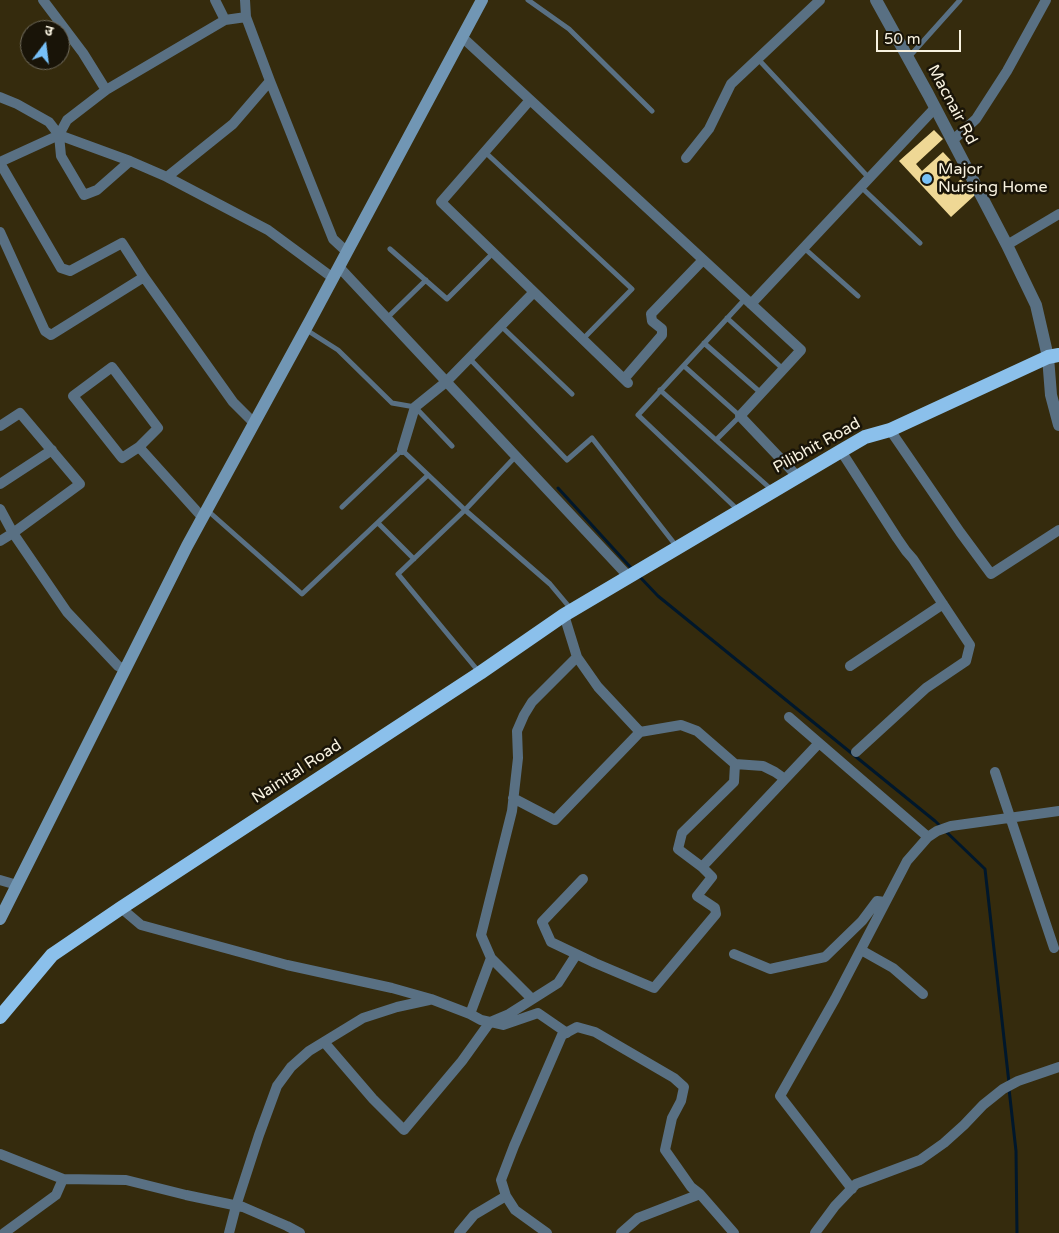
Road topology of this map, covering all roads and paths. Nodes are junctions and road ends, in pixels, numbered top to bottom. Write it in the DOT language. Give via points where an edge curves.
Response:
graph roads {
  1 [pos="43,0"];
  2 [pos="215,0"];
  3 [pos="245,0"];
  4 [pos="482,0"];
  5 [pos="528,0"];
  6 [pos="820,0"];
  7 [pos="876,0"];
  8 [pos="960,0"];
  9 [pos="1046,0"];
  10 [pos="246,17"];
  11 [pos="225,20"];
  12 [pos="462,37"];
  13 [pos="908,58"];
  14 [pos="758,59"];
  15 [pos="270,81"];
  16 [pos="106,90"];
  17 [pos="0,98"];
  18 [pos="530,100"];
  19 [pos="935,108"];
  20 [pos="652,112"];
  21 [pos="59,135"];
  22 [pos="952,140"];
  23 [pos="485,152"];
  24 [pos="686,158"];
  25 [pos="130,161"];
  26 [pos="0,162"];
  27 [pos="166,178"];
  28 [pos="869,178"];
  29 [pos="862,187"];
  30 [pos="1059,214"];
  31 [pos="0,232"];
  32 [pos="920,244"];
  33 [pos="1007,245"];
  34 [pos="804,247"];
  35 [pos="390,248"];
  36 [pos="347,252"];
  37 [pos="493,253"];
  38 [pos="703,260"];
  39 [pos="336,272"];
  40 [pos="144,278"];
  41 [pos="426,280"];
  42 [pos="534,292"];
  43 [pos="858,296"];
  44 [pos="748,301"];
  45 [pos="386,318"];
  46 [pos="727,318"];
  47 [pos="501,326"];
  48 [pos="305,329"];
  49 [pos="583,339"];
  50 [pos="704,343"];
  51 [pos="1055,354"];
  52 [pos="469,358"];
  53 [pos="684,366"];
  54 [pos="784,368"];
  55 [pos="446,382"];
  56 [pos="660,390"];
  57 [pos="761,393"];
  58 [pos="572,394"];
  59 [pos="414,407"];
  60 [pos="740,416"];
  61 [pos="254,423"];
  62 [pos="1059,424"];
  63 [pos="0,426"];
  64 [pos="890,430"];
  65 [pos="716,440"];
  66 [pos="452,446"];
  67 [pos="139,447"];
  68 [pos="52,450"];
  69 [pos="402,450"];
  70 [pos="841,451"];
  71 [pos="516,456"];
  72 [pos="428,475"];
  73 [pos="798,476"];
  74 [pos="0,484"];
  75 [pos="772,491"];
  76 [pos="342,507"];
  77 [pos="0,509"];
  78 [pos="464,510"];
  79 [pos="739,511"];
  80 [pos="204,514"];
  81 [pos="378,523"];
  82 [pos="1059,530"];
  83 [pos="13,533"];
  84 [pos="0,541"];
  85 [pos="677,548"];
  86 [pos="414,559"];
  87 [pos="633,574"];
  88 [pos="943,604"];
  89 [pos="568,613"];
  90 [pos="577,657"];
  91 [pos="850,666"];
  92 [pos="124,669"];
  93 [pos="480,673"];
  94 [pos="789,717"];
  95 [pos="640,732"];
  96 [pos="819,742"];
  97 [pos="856,752"];
  98 [pos="735,764"];
  99 [pos="995,772"];
  100 [pos="785,779"];
  101 [pos="514,798"];
  102 [pos="1059,811"];
  103 [pos="1011,817"];
  104 [pos="933,834"];
  105 [pos="702,867"];
  106 [pos="583,879"];
  107 [pos="0,880"];
  108 [pos="16,885"];
  109 [pos="885,902"];
  110 [pos="122,908"];
  111 [pos="0,919"];
  112 [pos="1054,948"];
  113 [pos="860,950"];
  114 [pos="734,954"];
  115 [pos="576,955"];
  116 [pos="491,958"];
  117 [pos="923,994"];
  118 [pos="431,999"];
  119 [pos="532,999"];
  120 [pos="470,1014"];
  121 [pos="0,1017"];
  122 [pos="490,1022"];
  123 [pos="567,1033"];
  124 [pos="324,1042"];
  125 [pos="1059,1067"];
  126 [pos="0,1154"];
  127 [pos="63,1179"];
  128 [pos="852,1188"];
  129 [pos="700,1194"];
  130 [pos="506,1196"];
  131 [pos="236,1206"];
  132 [pos="4,1233"];
  133 [pos="229,1233"];
  134 [pos="300,1233"];
  135 [pos="459,1233"];
  136 [pos="546,1233"];
  137 [pos="621,1233"];
  138 [pos="734,1233"];
  139 [pos="815,1233"];
  1 -- 16 [label="street"];
  2 -- 11 [label="street"];
  3 -- 10 [label="street"];
  4 -- 12 [label="main road"];
  5 -- 20 [label="lane" via="569,29"];
  6 -- 14 [label="street"];
  7 -- 13 [label="street, Macnair Rd"];
  8 -- 13 [label="lane"];
  9 -- 22 [label="street" via="976,119"];
  10 -- 11 [label="street"];
  10 -- 15 [label="street"];
  11 -- 16 [label="street"];
  12 -- 18 [label="street"];
  12 -- 36 [label="main road"];
  13 -- 19 [label="street, Macnair Rd"];
  14 -- 24 [label="street" via="731,84 709,129"];
  14 -- 28 [label="lane"];
  15 -- 27 [label="street" via="233,124"];
  15 -- 36 [label="street" via="333,239"];
  16 -- 21 [label="street" via="67,120"];
  17 -- 21 [label="street" via="49,122"];
  18 -- 23 [label="street"];
  18 -- 38 [label="street"];
  19 -- 22 [label="street, Macnair Rd"];
  19 -- 28 [label="street"];
  21 -- 25 [label="street"];
  21 -- 25 [label="street" via="61,156 84,195 97,190"];
  21 -- 26 [label="street"];
  22 -- 33 [label="street, Macnair Rd"];
  23 -- 37 [label="street" via="441,202"];
  23 -- 49 [label="lane" via="632,289"];
  25 -- 27 [label="street"];
  26 -- 40 [label="street" via="61,268 70,270 122,244"];
  27 -- 39 [label="street" via="268,230"];
  28 -- 29 [label="street"];
  29 -- 32 [label="lane"];
  29 -- 34 [label="street"];
  30 -- 33 [label="street"];
  31 -- 40 [label="street" via="46,331 51,335"];
  33 -- 51 [label="street, Macnair Rd"];
  34 -- 43 [label="lane"];
  34 -- 44 [label="street"];
  35 -- 41 [label="lane"];
  36 -- 39 [label="main road"];
  37 -- 41 [label="lane" via="447,299"];
  37 -- 42 [label="street"];
  38 -- 44 [label="street"];
  38 -- 49 [label="street" via="651,314 652,321 662,329 662,335 626,381"];
  39 -- 45 [label="street"];
  39 -- 48 [label="main road"];
  40 -- 61 [label="street" via="233,402"];
  41 -- 45 [label="lane"];
  42 -- 47 [label="street"];
  42 -- 49 [label="street"];
  44 -- 46 [label="lane"];
  44 -- 54 [label="street" via="801,350"];
  45 -- 55 [label="street"];
  46 -- 50 [label="lane"];
  46 -- 54 [label="lane"];
  47 -- 52 [label="street"];
  47 -- 58 [label="lane"];
  48 -- 59 [label="lane" via="338,350 392,403"];
  48 -- 61 [label="main road"];
  50 -- 53 [label="lane"];
  50 -- 57 [label="lane"];
  51 -- 62 [label="street, Macnair Rd" via="1051,396"];
  51 -- 64 [label="highway, Pilibhit Road"];
  52 -- 55 [label="street"];
  52 -- 85 [label="lane" via="567,460 592,438"];
  53 -- 56 [label="lane"];
  53 -- 60 [label="lane"];
  54 -- 57 [label="street"];
  55 -- 59 [label="street"];
  55 -- 71 [label="street"];
  56 -- 65 [label="lane"];
  56 -- 79 [label="lane" via="638,415"];
  57 -- 60 [label="street"];
  59 -- 66 [label="lane"];
  59 -- 69 [label="street"];
  60 -- 65 [label="lane"];
  60 -- 73 [label="street"];
  61 -- 80 [label="main road"];
  63 -- 68 [label="street" via="20,413"];
  64 -- 70 [label="highway, Pilibhit Road" via="865,437"];
  64 -- 82 [label="street" via="991,574"];
  65 -- 75 [label="lane"];
  67 -- 67 [label="street" via="122,458 73,396 112,367 158,428"];
  67 -- 80 [label="street"];
  68 -- 74 [label="street"];
  68 -- 83 [label="street" via="80,484"];
  69 -- 72 [label="lane"];
  69 -- 76 [label="lane"];
  70 -- 73 [label="highway, Pilibhit Road"];
  70 -- 88 [label="street"];
  71 -- 78 [label="lane"];
  71 -- 87 [label="street"];
  72 -- 78 [label="lane"];
  72 -- 81 [label="lane"];
  73 -- 75 [label="highway, Pilibhit Road"];
  75 -- 79 [label="highway, Pilibhit Road"];
  77 -- 83 [label="street"];
  78 -- 86 [label="lane"];
  78 -- 89 [label="lane" via="550,584"];
  79 -- 85 [label="highway, Pilibhit Road"];
  80 -- 81 [label="lane" via="302,594"];
  80 -- 92 [label="main road"];
  81 -- 86 [label="lane"];
  83 -- 84 [label="street"];
  83 -- 92 [label="street" via="67,612"];
  85 -- 87 [label="highway, Pilibhit Road"];
  86 -- 93 [label="lane" via="398,574"];
  87 -- 89 [label="highway, Nainital Road"];
  88 -- 91 [label="street"];
  88 -- 97 [label="street" via="970,645 966,661 926,688"];
  89 -- 90 [label="street"];
  89 -- 93 [label="highway, Nainital Road"];
  90 -- 95 [label="street" via="598,687"];
  90 -- 101 [label="street" via="532,702 520,723"];
  92 -- 108 [label="main road"];
  93 -- 110 [label="highway, Nainital Road"];
  94 -- 96 [label="street"];
  95 -- 98 [label="street" via="681,725 698,731"];
  95 -- 101 [label="street" via="555,820"];
  96 -- 100 [label="street"];
  96 -- 104 [label="street"];
  98 -- 100 [label="street" via="763,766"];
  98 -- 105 [label="street" via="734,782 682,833 678,849"];
  99 -- 103 [label="street"];
  100 -- 105 [label="street"];
  101 -- 116 [label="street" via="481,935"];
  102 -- 103 [label="street"];
  103 -- 104 [label="street" via="951,826"];
  103 -- 112 [label="street"];
  104 -- 109 [label="street" via="907,861"];
  105 -- 115 [label="street" via="712,877 696,896 714,908 716,914 654,988"];
  106 -- 115 [label="street" via="542,922 551,942"];
  107 -- 108 [label="street"];
  108 -- 111 [label="main road"];
  109 -- 113 [label="street"];
  109 -- 114 [label="street" via="877,901 862,921 825,957 770,969"];
  110 -- 118 [label="street" via="142,925"];
  110 -- 121 [label="highway, Nainital Road" via="52,955"];
  113 -- 117 [label="street" via="893,968"];
  113 -- 128 [label="street" via="780,1096"];
  115 -- 119 [label="street" via="558,983"];
  116 -- 119 [label="street"];
  116 -- 120 [label="street"];
  118 -- 120 [label="street"];
  118 -- 124 [label="street" via="363,1018"];
  119 -- 122 [label="street"];
  120 -- 122 [label="street"];
  122 -- 123 [label="street" via="503,1025 538,1013"];
  122 -- 124 [label="street" via="404,1130"];
  123 -- 129 [label="street" via="577,1027 596,1032 684,1087 672,1118 665,1150 691,1187"];
  123 -- 130 [label="street" via="562,1035 501,1180"];
  124 -- 131 [label="street" via="309,1051 277,1086"];
  125 -- 128 [label="street" via="1003,1088 951,1137 920,1160"];
  126 -- 127 [label="street"];
  127 -- 131 [label="street" via="126,1180"];
  127 -- 132 [label="street" via="56,1195"];
  128 -- 139 [label="street"];
  129 -- 137 [label="street" via="638,1218"];
  129 -- 138 [label="street"];
  130 -- 135 [label="street" via="474,1214"];
  130 -- 136 [label="street" via="515,1210"];
  131 -- 133 [label="street"];
  131 -- 134 [label="street"];
}
